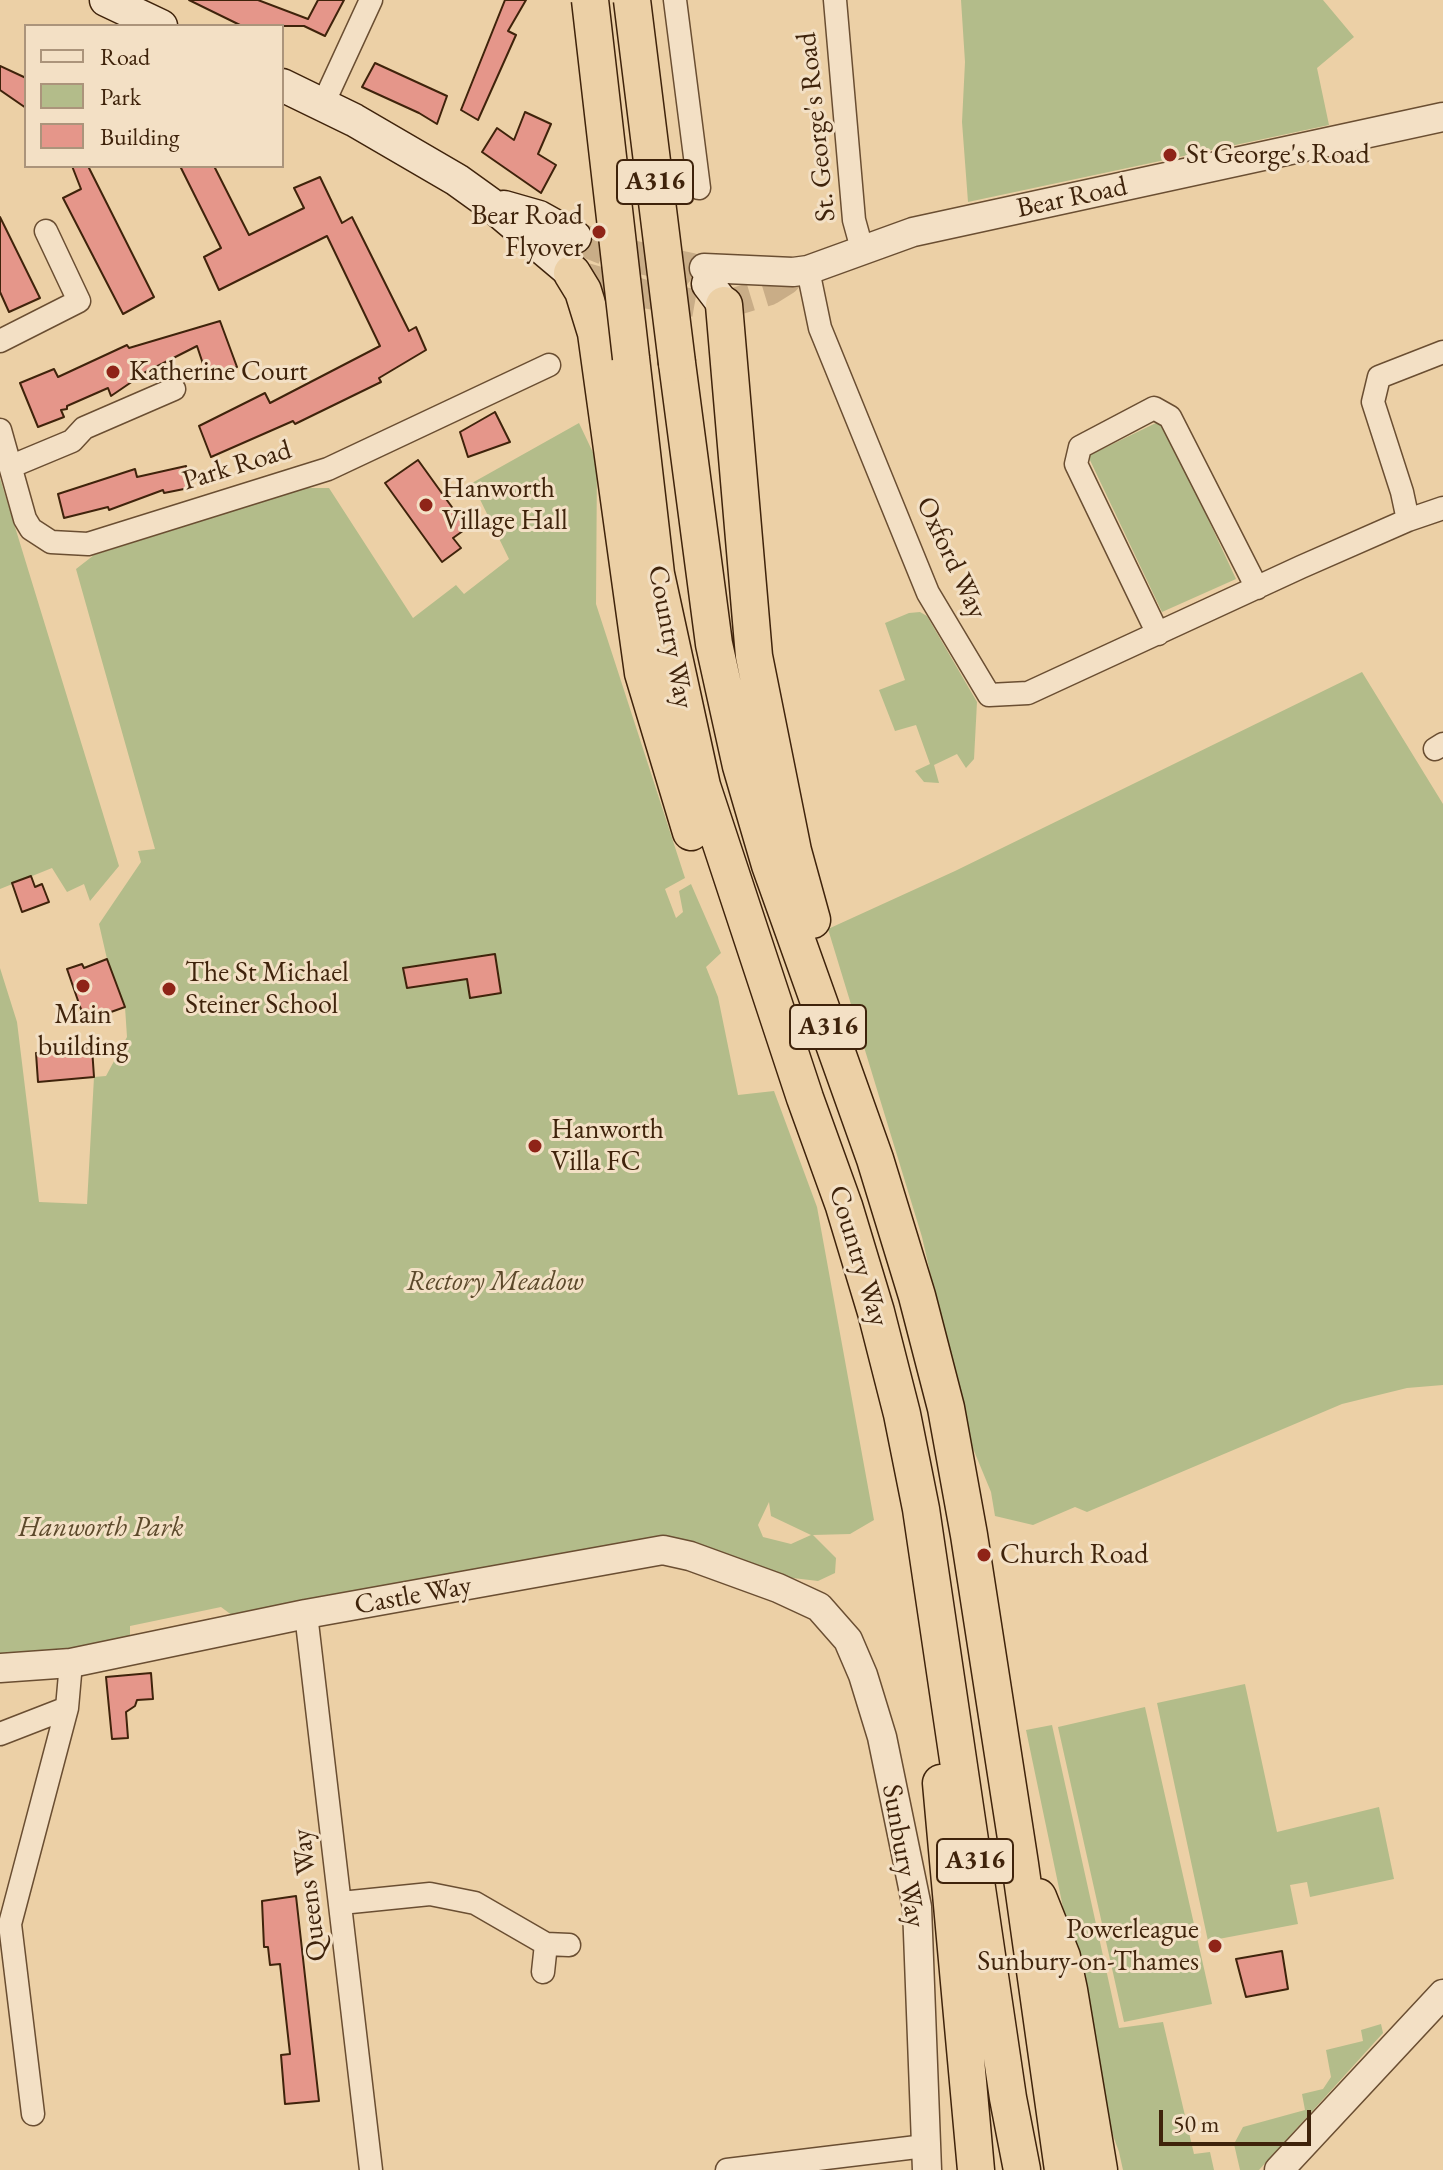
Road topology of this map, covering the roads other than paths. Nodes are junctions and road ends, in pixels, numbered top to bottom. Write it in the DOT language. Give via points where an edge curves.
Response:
graph roads {
  1 [pos="106,0"];
  2 [pos="371,0"];
  3 [pos="590,0"];
  4 [pos="632,0"];
  5 [pos="675,0"];
  6 [pos="835,0"];
  7 [pos="157,24"];
  8 [pos="284,86"];
  9 [pos="323,104"];
  10 [pos="1443,117"];
  11 [pos="699,188"];
  12 [pos="489,203"];
  13 [pos="46,231"];
  14 [pos="575,237"];
  15 [pos="862,249"];
  16 [pos="800,271"];
  17 [pos="579,275"];
  18 [pos="711,291"];
  19 [pos="0,341"];
  20 [pos="1443,352"];
  21 [pos="549,365"];
  22 [pos="174,389"];
  23 [pos="0,430"];
  24 [pos="12,466"];
  25 [pos="1443,508"];
  26 [pos="1408,520"];
  27 [pos="1257,588"];
  28 [pos="1158,634"];
  29 [pos="805,1098"];
  30 [pos="875,1159"];
  31 [pos="819,1607"];
  32 [pos="306,1614"];
  33 [pos="939,1626"];
  34 [pos="71,1663"];
  35 [pos="0,1668"];
  36 [pos="67,1708"];
  37 [pos="0,1734"];
  38 [pos="1020,1864"];
  39 [pos="341,1903"];
  40 [pos="543,1972"];
  41 [pos="1443,1994"];
  42 [pos="33,2114"];
  43 [pos="926,2158"];
  44 [pos="371,2170"];
  45 [pos="727,2170"];
  46 [pos="976,2170"];
  47 [pos="1022,2170"];
  48 [pos="1063,2170"];
  49 [pos="1099,2170"];
  50 [pos="1279,2170"];
  1 -- 7 [label="main road"];
  2 -- 9 [label="street"];
  3 -- 29 [label="highway, Country Way / A316, bridge" via="656,574 702,786"];
  4 -- 30 [label="highway, Country Way / A316, bridge" via="714,644 770,865"];
  5 -- 11 [label="street"];
  6 -- 15 [label="street, St. George's Road" via="854,220"];
  8 -- 9 [label="main road"];
  9 -- 12 [label="main road" via="410,150"];
  10 -- 15 [label="street, Bear Road" via="913,232"];
  12 -- 14 [label="main road" via="539,217"];
  12 -- 17 [label="main road"];
  13 -- 19 [label="street" via="79,301"];
  15 -- 16 [label="street, Bear Road"];
  16 -- 18 [label="street, Bear Road"];
  16 -- 28 [label="street, Oxford Way" via="928,593 989,695 1028,693"];
  17 -- 29 [label="highway" via="596,333 643,673 696,845"];
  18 -- 30 [label="highway" via="754,656 793,851"];
  20 -- 26 [label="street" via="1379,377 1373,402"];
  21 -- 24 [label="street, Park Road" via="328,469 88,544 51,542 31,529"];
  22 -- 24 [label="street"];
  23 -- 24 [label="street, Park Road"];
  25 -- 26 [label="street, Oxford Way"];
  26 -- 27 [label="street, Oxford Way"];
  27 -- 28 [label="street, Oxford Way"];
  27 -- 28 [label="street" via="1170,417 1154,408 1080,447 1076,464"];
  29 -- 33 [label="highway, Country Way / A316" via="844,1206 899,1399"];
  30 -- 38 [label="highway, Country Way / A316" via="946,1408"];
  31 -- 32 [label="street, Castle Way" via="663,1550"];
  31 -- 43 [label="street, Sunbury Way" via="848,1640 863,1675 882,1737 917,1907"];
  32 -- 34 [label="street, Castle Way"];
  32 -- 39 [label="street, Queens Way"];
  33 -- 46 [label="highway" via="941,1792"];
  33 -- 47 [label="highway, Country Way / A316"];
  34 -- 35 [label="street, Castle Way"];
  34 -- 36 [label="street"];
  36 -- 37 [label="street"];
  36 -- 42 [label="street" via="10,1924"];
  38 -- 48 [label="highway, Country Way / A316"];
  38 -- 49 [label="highway" via="1062,1957"];
  39 -- 40 [label="street" via="430,1894 475,1903 558,1944"];
  39 -- 44 [label="street, Queens Way"];
  41 -- 50 [label="street"];
  43 -- 45 [label="street"];
}
